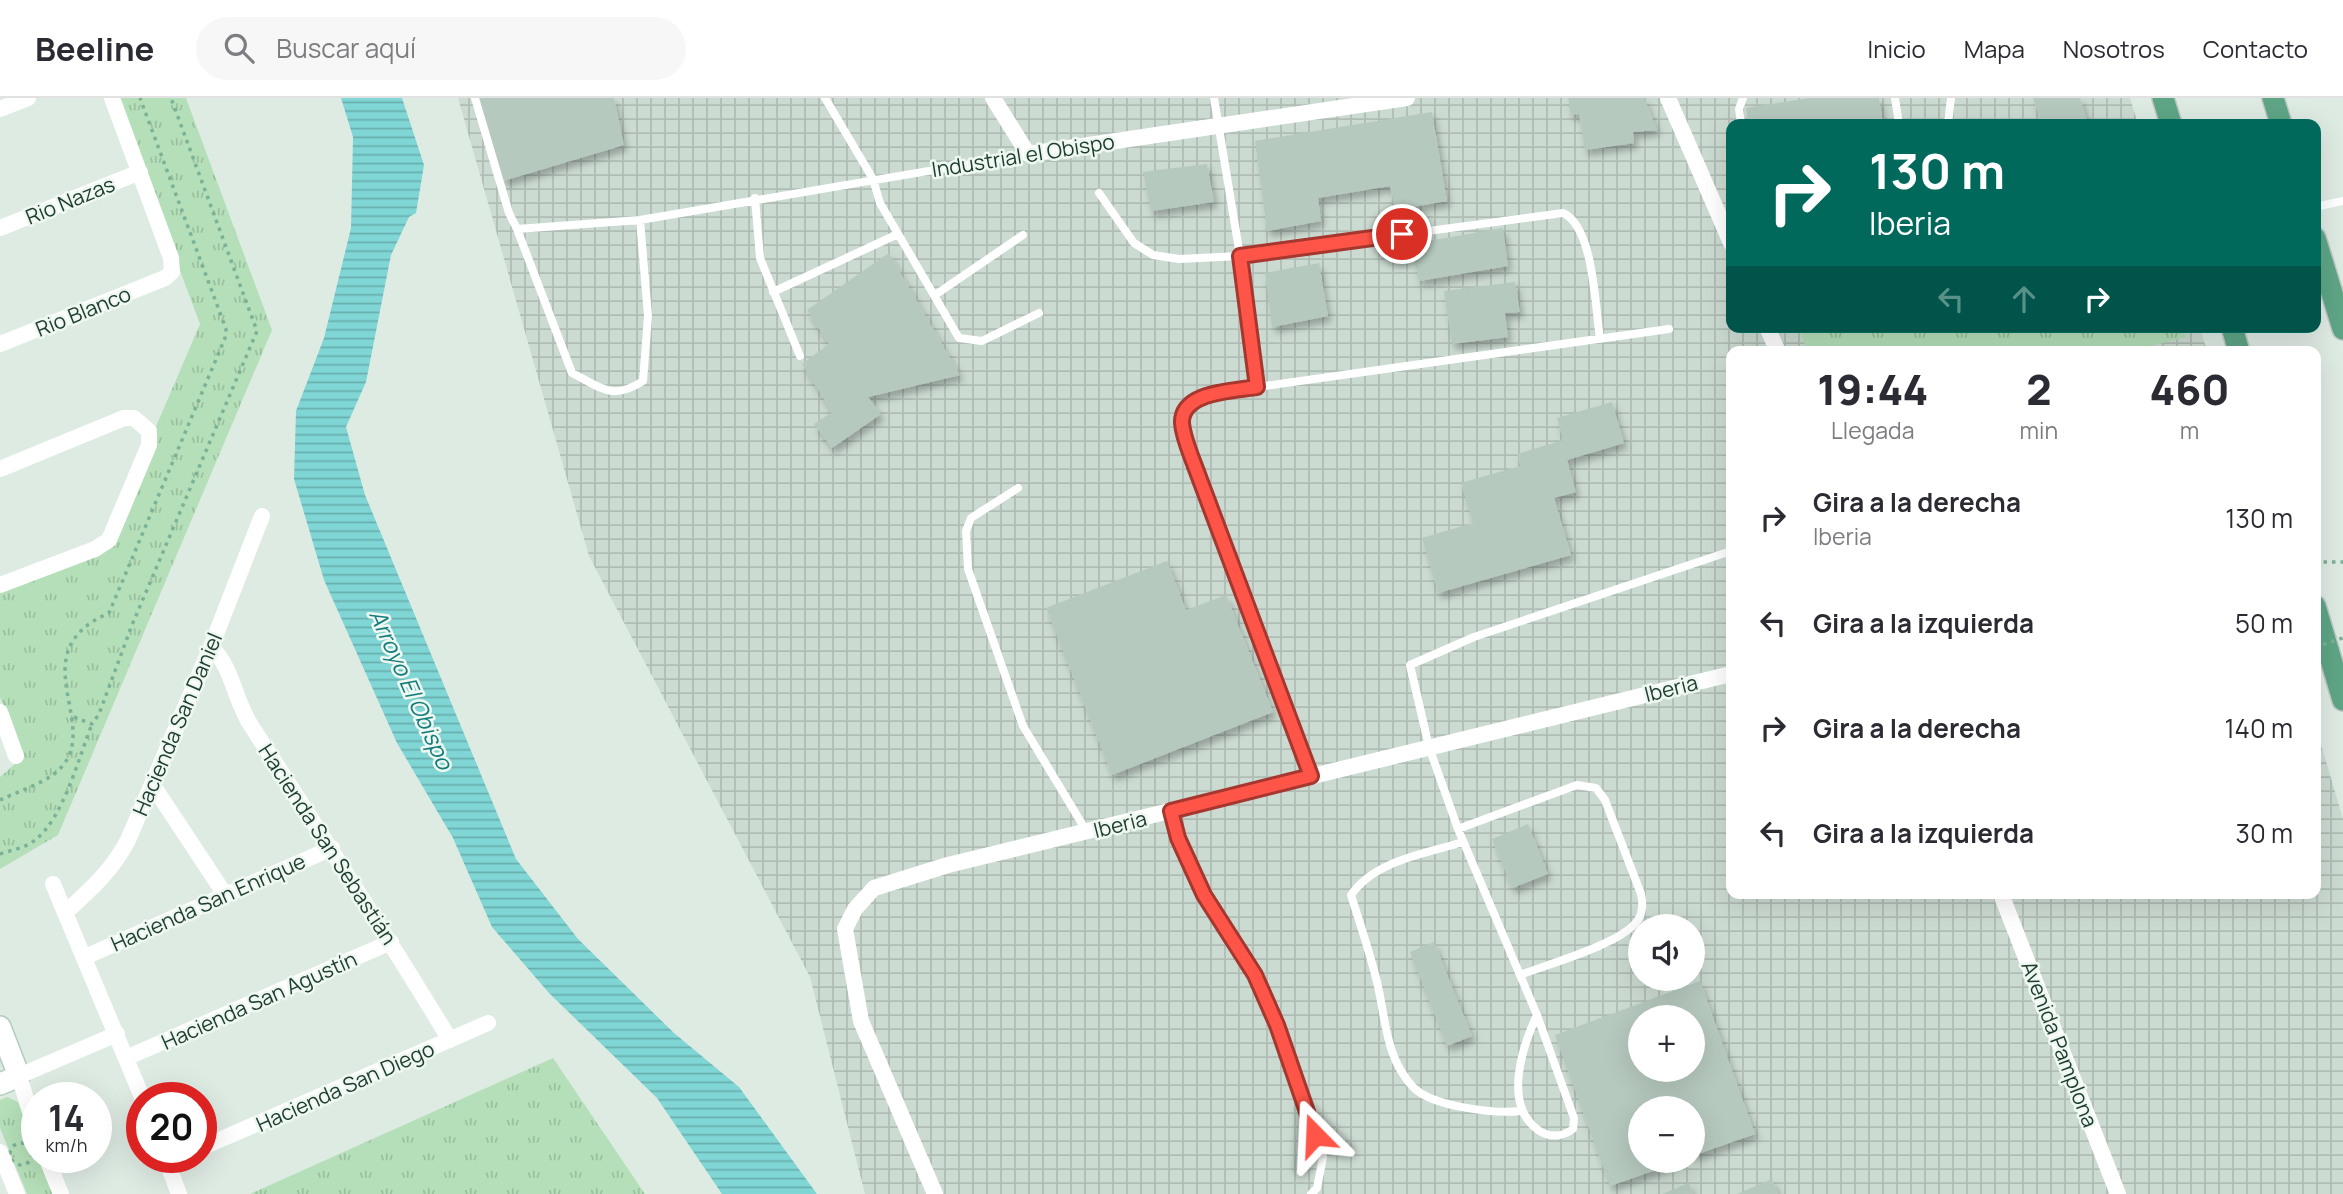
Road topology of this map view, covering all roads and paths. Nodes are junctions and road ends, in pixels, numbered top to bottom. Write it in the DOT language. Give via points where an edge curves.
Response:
graph roads {
  1 [pos="28,98"];
  2 [pos="112,98"];
  3 [pos="140,98"];
  4 [pos="171,98"];
  5 [pos="475,98"];
  6 [pos="825,98"];
  7 [pos="993,98"];
  8 [pos="1214,98"];
  9 [pos="1407,98"];
  10 [pos="1668,98"];
  11 [pos="1744,98"];
  12 [pos="1895,98"];
  13 [pos="1951,98"];
  14 [pos="2163,98"];
  15 [pos="2273,98"];
  16 [pos="0,109"];
  17 [pos="1740,119"];
  18 [pos="1898,119"];
  19 [pos="1949,119"];
  20 [pos="2169,119"];
  21 [pos="2279,119"];
  22 [pos="1219,126"];
  23 [pos="1028,153"];
  24 [pos="140,172"];
  25 [pos="873,179"];
  26 [pos="1099,193"];
  27 [pos="755,198"];
  28 [pos="2343,201"];
  29 [pos="2321,206"];
  30 [pos="640,220"];
  31 [pos="0,228"];
  32 [pos="517,229"];
  33 [pos="1726,231"];
  34 [pos="898,234"];
  35 [pos="1023,235"];
  36 [pos="1240,256"];
  37 [pos="2321,258"];
  38 [pos="774,292"];
  39 [pos="935,295"];
  40 [pos="1039,313"];
  41 [pos="1669,329"];
  42 [pos="2343,329"];
  43 [pos="1600,339"];
  44 [pos="0,344"];
  45 [pos="800,356"];
  46 [pos="1257,387"];
  47 [pos="0,469"];
  48 [pos="1018,488"];
  49 [pos="262,516"];
  50 [pos="1726,553"];
  51 [pos="2321,562"];
  52 [pos="2343,562"];
  53 [pos="0,585"];
  54 [pos="2321,626"];
  55 [pos="2343,638"];
  56 [pos="2321,645"];
  57 [pos="211,647"];
  58 [pos="1726,675"];
  59 [pos="2343,700"];
  60 [pos="0,712"];
  61 [pos="74,717"];
  62 [pos="92,724"];
  63 [pos="1429,747"];
  64 [pos="16,757"];
  65 [pos="1311,776"];
  66 [pos="152,783"];
  67 [pos="0,800"];
  68 [pos="1171,811"];
  69 [pos="1458,829"];
  70 [pos="1087,832"];
  71 [pos="1463,842"];
  72 [pos="332,848"];
  73 [pos="0,855"];
  74 [pos="53,884"];
  75 [pos="225,893"];
  76 [pos="2003,899"];
  77 [pos="65,913"];
  78 [pos="391,942"];
  79 [pos="85,957"];
  80 [pos="1520,975"];
  81 [pos="1537,1015"];
  82 [pos="488,1023"];
  83 [pos="0,1027"];
  84 [pos="117,1034"];
  85 [pos="450,1040"];
  86 [pos="126,1058"];
  87 [pos="9,1080"];
  88 [pos="136,1082"];
  89 [pos="21,1103"];
  90 [pos="1521,1111"];
  91 [pos="217,1141"];
  92 [pos="0,1152"];
  93 [pos="14,1163"];
  94 [pos="52,1173"];
  95 [pos="174,1173"];
  96 [pos="17,1194"];
  97 [pos="61,1194"];
  98 [pos="179,1194"];
  99 [pos="935,1194"];
  100 [pos="1311,1194"];
  101 [pos="2118,1194"];
  1 -- 16 [label="street"];
  2 -- 24 [label="street"];
  3 -- 61 [label="path" via="226,329 109,613 91,621 74,642 62,669"];
  4 -- 62 [label="path" via="257,331"];
  5 -- 32 [label="lane"];
  6 -- 25 [label="lane"];
  7 -- 23 [label="street"];
  8 -- 22 [label="lane"];
  9 -- 22 [label="street, Industrial el Obispo"];
  10 -- 33 [label="street"];
  11 -- 17 [label="lane"];
  12 -- 18 [label="lane"];
  13 -- 19 [label="lane"];
  14 -- 20 [label="main road"];
  15 -- 21 [label="main road"];
  22 -- 23 [label="street, Industrial el Obispo"];
  22 -- 36 [label="lane"];
  23 -- 25 [label="lane, Industrial el Obispo"];
  24 -- 31 [label="street, Rio Nazas"];
  24 -- 44 [label="street, Rio Blanco" via="172,272"];
  25 -- 27 [label="lane, Industrial el Obispo"];
  25 -- 34 [label="lane" via="880,203"];
  26 -- 36 [label="lane" via="1127,234 1153,255 1179,259"];
  27 -- 30 [label="lane, Industrial el Obispo"];
  27 -- 38 [label="lane" via="760,258"];
  28 -- 29 [label="lane"];
  30 -- 32 [label="lane, Industrial el Obispo"];
  30 -- 32 [label="lane" via="648,316 643,381 627,391 612,393 572,373"];
  34 -- 38 [label="lane"];
  34 -- 39 [label="lane"];
  35 -- 39 [label="lane"];
  36 -- 43 [label="lane" via="1563,213 1573,218 1586,244"];
  36 -- 46 [label="lane"];
  37 -- 42 [label="main road"];
  38 -- 45 [label="lane"];
  39 -- 40 [label="lane" via="950,325 965,341 994,337"];
  41 -- 43 [label="lane"];
  43 -- 46 [label="lane"];
  46 -- 65 [label="lane" via="1195,401 1186,409 1182,427"];
  47 -- 53 [label="street" via="124,418 143,423 150,440 109,540"];
  48 -- 70 [label="lane" via="971,518 966,531 968,569 1023,726"];
  49 -- 57 [label="street, Hacienda San Daniel"];
  50 -- 63 [label="lane" via="1416,660 1410,665"];
  51 -- 52 [label="path"];
  54 -- 59 [label="main road"];
  55 -- 56 [label="path, bridge"];
  57 -- 66 [label="street, Hacienda San Daniel"];
  57 -- 72 [label="street, Hacienda San Sebastián" via="229,672 249,724"];
  58 -- 63 [label="street, Iberia"];
  60 -- 64 [label="street"];
  61 -- 62 [label="path"];
  61 -- 67 [label="path" via="68,754 54,774"];
  62 -- 73 [label="path" via="45,832 32,843"];
  63 -- 65 [label="street, Iberia"];
  63 -- 69 [label="lane"];
  65 -- 68 [label="street, Iberia"];
  66 -- 75 [label="street"];
  66 -- 77 [label="street, Hacienda San Daniel" via="117,860"];
  68 -- 70 [label="street, Iberia"];
  68 -- 100 [label="lane" via="1204,895 1255,975 1277,1025 1323,1157 1317,1188"];
  69 -- 71 [label="lane"];
  69 -- 80 [label="lane" via="1577,785 1596,788 1605,800 1641,894 1638,920 1612,939"];
  70 -- 99 [label="street, Iberia" via="947,865 874,888 845,929 861,1021"];
  71 -- 80 [label="lane"];
  71 -- 90 [label="lane" via="1374,870 1351,895 1381,998 1387,1042 1414,1088 1478,1110 1498,1114"];
  72 -- 75 [label="street, Hacienda San Enrique"];
  72 -- 78 [label="street, Hacienda San Sebastián"];
  74 -- 77 [label="street"];
  75 -- 79 [label="street, Hacienda San Enrique"];
  76 -- 101 [label="street, Avenida Pamplona"];
  77 -- 79 [label="street"];
  78 -- 85 [label="street, Hacienda San Sebastián"];
  78 -- 86 [label="street, Hacienda San Agustín"];
  79 -- 84 [label="street"];
  80 -- 81 [label="lane"];
  81 -- 90 [label="lane" via="1524,1051"];
  81 -- 90 [label="lane" via="1574,1118 1573,1129 1556,1136 1542,1133"];
  82 -- 85 [label="street, Hacienda San Diego"];
  83 -- 87 [label="street"];
  84 -- 86 [label="street"];
  84 -- 87 [label="street"];
  85 -- 91 [label="street, Hacienda San Diego"];
  86 -- 88 [label="street"];
  87 -- 89 [label="street"];
  92 -- 96 [label="street"];
  93 -- 93 [label="path" via="13,1146 27,1144 30,1160 24,1165"];
  94 -- 97 [label="street"];
  95 -- 98 [label="street"];
}
